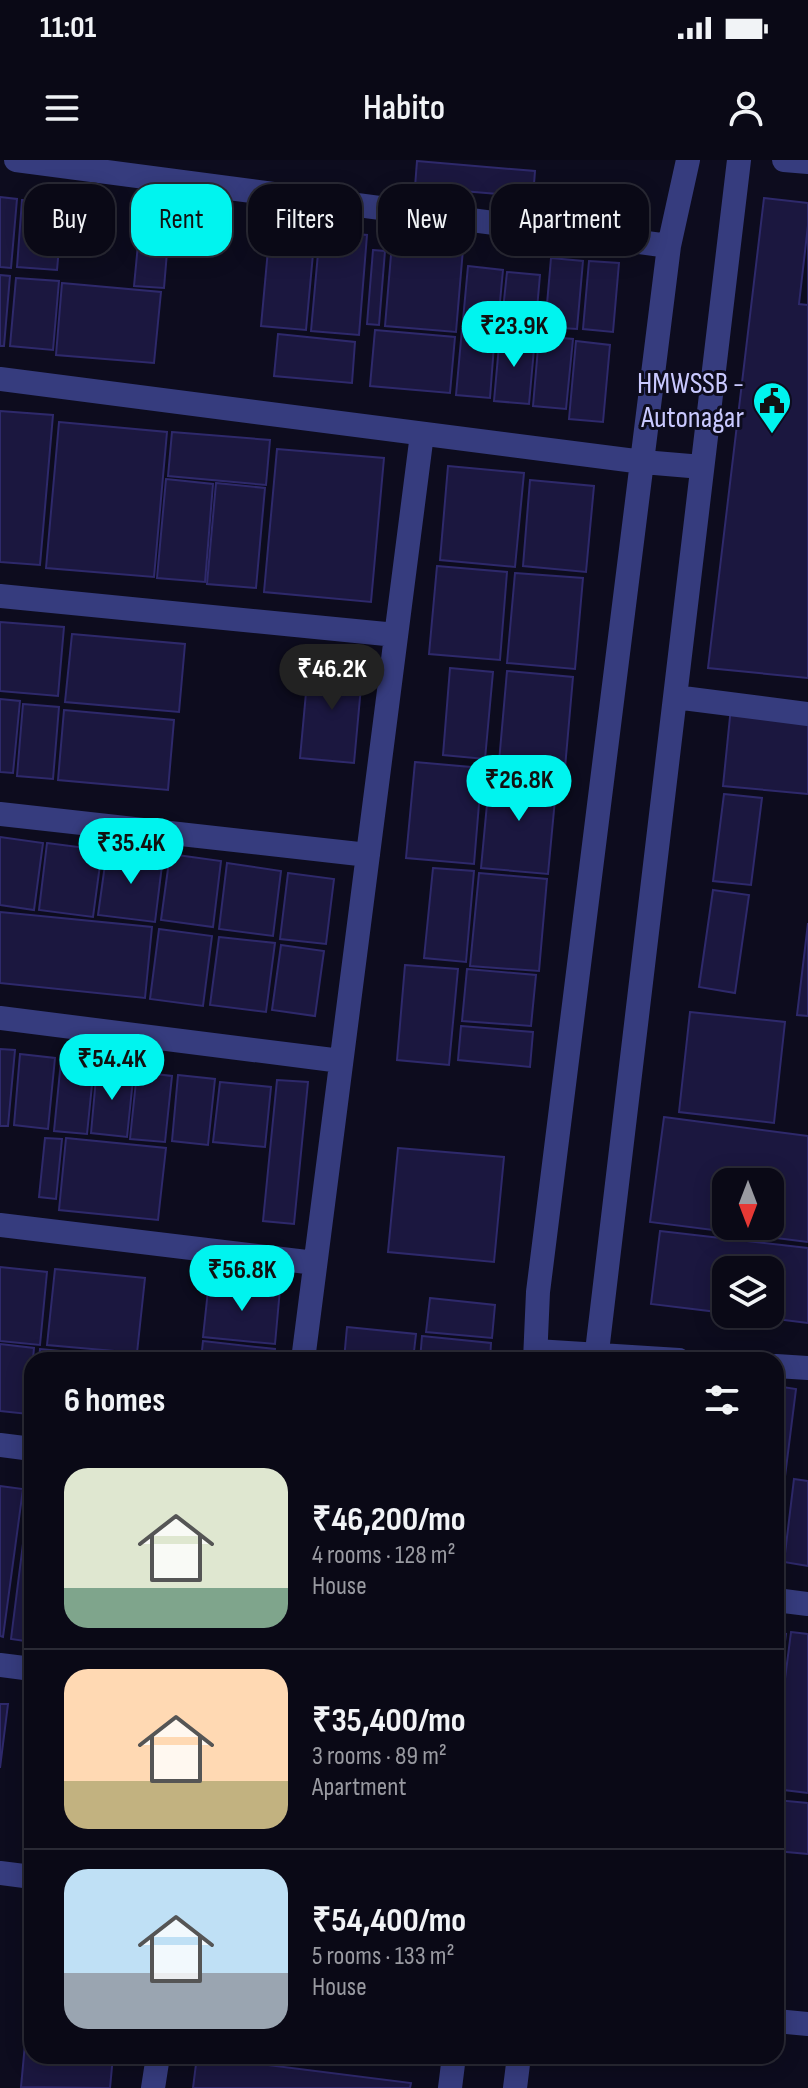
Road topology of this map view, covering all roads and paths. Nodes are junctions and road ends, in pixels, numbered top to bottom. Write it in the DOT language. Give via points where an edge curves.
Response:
graph roads {
  1 [pos="16,160"];
  2 [pos="688,160"];
  3 [pos="739,160"];
  4 [pos="784,160"];
  5 [pos="808,162"];
  6 [pos="669,246"];
  7 [pos="0,379"];
  8 [pos="422,434"];
  9 [pos="643,462"];
  10 [pos="702,467"];
  11 [pos="0,596"];
  12 [pos="396,635"];
  13 [pos="675,697"];
  14 [pos="808,714"];
  15 [pos="0,814"];
  16 [pos="368,855"];
  17 [pos="0,1018"];
  18 [pos="341,1061"];
  19 [pos="0,1225"];
  20 [pos="315,1263"];
  21 [pos="304,1352"];
  22 [pos="535,1352"];
  23 [pos="597,1352"];
  24 [pos="784,1366"];
  25 [pos="808,1368"];
  26 [pos="0,1445"];
  27 [pos="24,1448"];
  28 [pos="784,1601"];
  29 [pos="808,1604"];
  30 [pos="0,1665"];
  31 [pos="24,1668"];
  32 [pos="0,1873"];
  33 [pos="24,1876"];
  34 [pos="784,2022"];
  35 [pos="808,2024"];
  36 [pos="157,2064"];
  37 [pos="453,2064"];
  38 [pos="518,2064"];
  39 [pos="153,2088"];
  40 [pos="450,2088"];
  41 [pos="515,2088"];
  1 -- 6 [label="street"];
  2 -- 6 [label="street"];
  3 -- 10 [label="street"];
  4 -- 5 [label="street"];
  6 -- 9 [label="street"];
  7 -- 8 [label="street"];
  8 -- 9 [label="street"];
  8 -- 12 [label="street"];
  9 -- 10 [label="street"];
  9 -- 22 [label="street" via="538,1292"];
  10 -- 13 [label="street"];
  11 -- 12 [label="street"];
  12 -- 16 [label="street"];
  13 -- 14 [label="street"];
  13 -- 23 [label="street"];
  15 -- 16 [label="street"];
  16 -- 18 [label="street"];
  17 -- 18 [label="street"];
  18 -- 20 [label="street"];
  19 -- 20 [label="street"];
  20 -- 21 [label="street"];
  24 -- 25 [label="street"];
  26 -- 27 [label="street"];
  28 -- 29 [label="street"];
  30 -- 31 [label="street"];
  32 -- 33 [label="street"];
  34 -- 35 [label="street"];
  36 -- 39 [label="street"];
  37 -- 40 [label="street"];
  38 -- 41 [label="street"];
}
